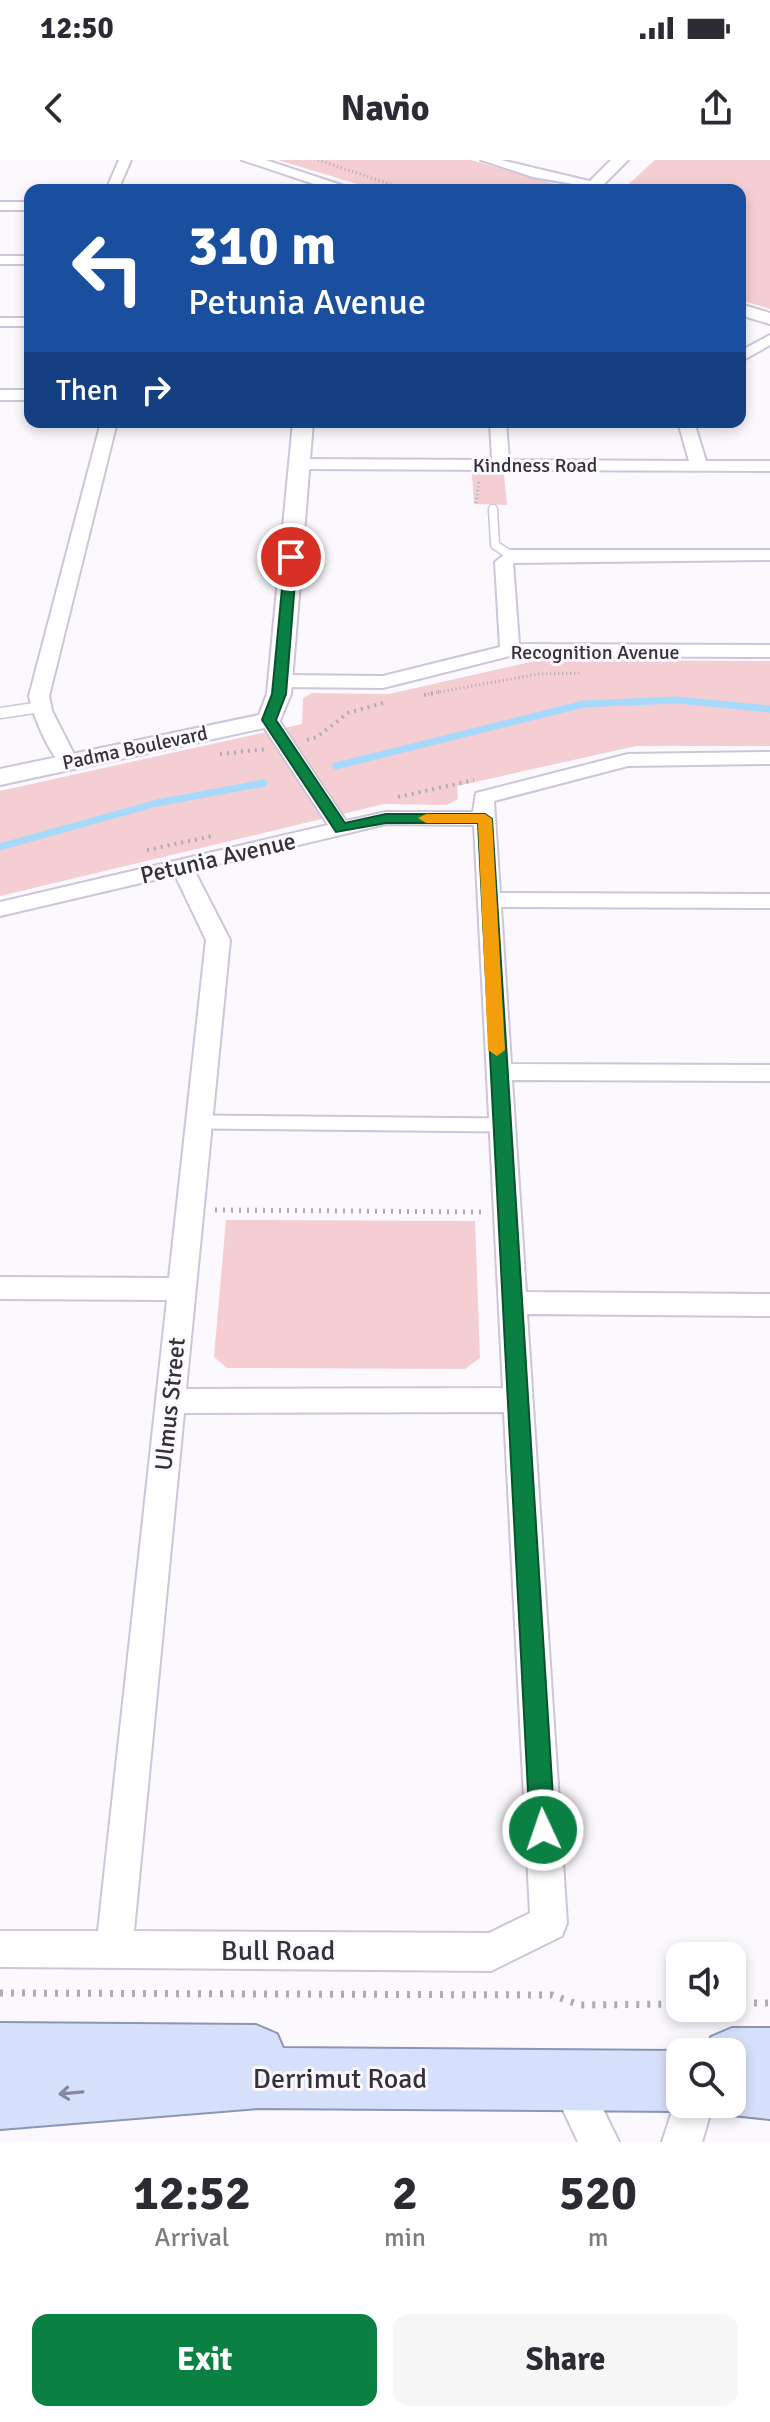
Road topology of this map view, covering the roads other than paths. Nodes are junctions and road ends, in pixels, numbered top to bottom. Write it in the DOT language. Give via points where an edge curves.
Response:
graph roads {
  1 [pos="125,160"];
  2 [pos="250,160"];
  3 [pos="487,160"];
  4 [pos="620,160"];
  5 [pos="115,184"];
  6 [pos="328,184"];
  7 [pos="580,184"];
  8 [pos="596,184"];
  9 [pos="0,206"];
  10 [pos="24,206"];
  11 [pos="0,260"];
  12 [pos="24,260"];
  13 [pos="746,311"];
  14 [pos="770,319"];
  15 [pos="0,322"];
  16 [pos="24,322"];
  17 [pos="770,339"];
  18 [pos="746,353"];
  19 [pos="0,395"];
  20 [pos="24,395"];
  21 [pos="107,428"];
  22 [pos="302,428"];
  23 [pos="498,428"];
  24 [pos="688,428"];
  25 [pos="299,464"];
  26 [pos="501,465"];
  27 [pos="699,466"];
  28 [pos="770,466"];
  29 [pos="493,509"];
  30 [pos="510,555"];
  31 [pos="770,555"];
  32 [pos="510,650"];
  33 [pos="770,651"];
  34 [pos="280,681"];
  35 [pos="41,707"];
  36 [pos="0,713"];
  37 [pos="269,720"];
  38 [pos="770,758"];
  39 [pos="68,762"];
  40 [pos="0,777"];
  41 [pos="485,819"];
  42 [pos="341,829"];
  43 [pos="182,867"];
  44 [pos="488,900"];
  45 [pos="770,901"];
  46 [pos="0,909"];
  47 [pos="498,1072"];
  48 [pos="770,1073"];
  49 [pos="199,1122"];
  50 [pos="501,1125"];
  51 [pos="0,1288"];
  52 [pos="182,1289"];
  53 [pos="513,1303"];
  54 [pos="770,1305"];
  55 [pos="515,1400"];
  56 [pos="170,1401"];
  57 [pos="0,1949"];
  58 [pos="114,1950"];
  59 [pos="0,2053"];
  60 [pos="666,2058"];
  61 [pos="746,2058"];
  62 [pos="770,2058"];
  63 [pos="562,2068"];
  64 [pos="666,2079"];
  65 [pos="746,2086"];
  66 [pos="770,2089"];
  67 [pos="0,2099"];
  68 [pos="689,2118"];
  69 [pos="599,2142"];
  70 [pos="682,2142"];
  1 -- 5 [label="street"];
  2 -- 6 [label="street"];
  3 -- 7 [label="street"];
  4 -- 8 [label="street"];
  9 -- 10 [label="street"];
  11 -- 12 [label="street"];
  13 -- 14 [label="street"];
  15 -- 16 [label="street"];
  17 -- 18 [label="street"];
  19 -- 20 [label="street"];
  21 -- 35 [label="street" via="41,688"];
  22 -- 25 [label="street"];
  23 -- 26 [label="street"];
  24 -- 27 [label="street"];
  25 -- 26 [label="street, Kindness Road"];
  25 -- 34 [label="street"];
  26 -- 27 [label="street, Kindness Road"];
  27 -- 28 [label="street, Kindness Road"];
  29 -- 30 [label="lane" via="495,545"];
  30 -- 31 [label="street"];
  30 -- 32 [label="street" via="504,562"];
  32 -- 33 [label="street, Recognition Avenue"];
  32 -- 34 [label="street, Recognition Avenue" via="383,682"];
  34 -- 37 [label="street"];
  35 -- 36 [label="lane"];
  35 -- 39 [label="street"];
  37 -- 39 [label="street, Padma Boulevard"];
  37 -- 42 [label="street"];
  38 -- 41 [label="street" via="628,760 483,797"];
  39 -- 40 [label="street, Padma Boulevard"];
  41 -- 42 [label="street, Petunia Avenue" via="386,818"];
  41 -- 44 [label="street"];
  42 -- 43 [label="street, Petunia Avenue"];
  43 -- 46 [label="street, Petunia Avenue"];
  43 -- 49 [label="street, Ulmus Street" via="218,940"];
  44 -- 45 [label="street"];
  44 -- 47 [label="street"];
  47 -- 48 [label="street"];
  47 -- 50 [label="street"];
  49 -- 50 [label="lane"];
  49 -- 52 [label="street, Ulmus Street"];
  50 -- 53 [label="street"];
  51 -- 52 [label="street"];
  52 -- 56 [label="street, Ulmus Street"];
  53 -- 54 [label="street"];
  53 -- 55 [label="street"];
  55 -- 56 [label="street"];
  55 -- 58 [label="street, Bull Road" via="549,1923 491,1952"];
  56 -- 58 [label="street, Ulmus Street"];
  57 -- 58 [label="street, Bull Road"];
  59 -- 63 [label="main road, Derrimut Road"];
  60 -- 63 [label="main road, Derrimut Road"];
  61 -- 62 [label="main road"];
  63 -- 64 [label="main road, Derrimut Road"];
  63 -- 67 [label="main road, Derrimut Road, one-way" via="258,2078"];
  63 -- 69 [label="street"];
  65 -- 66 [label="main road"];
  68 -- 70 [label="street"];
}
